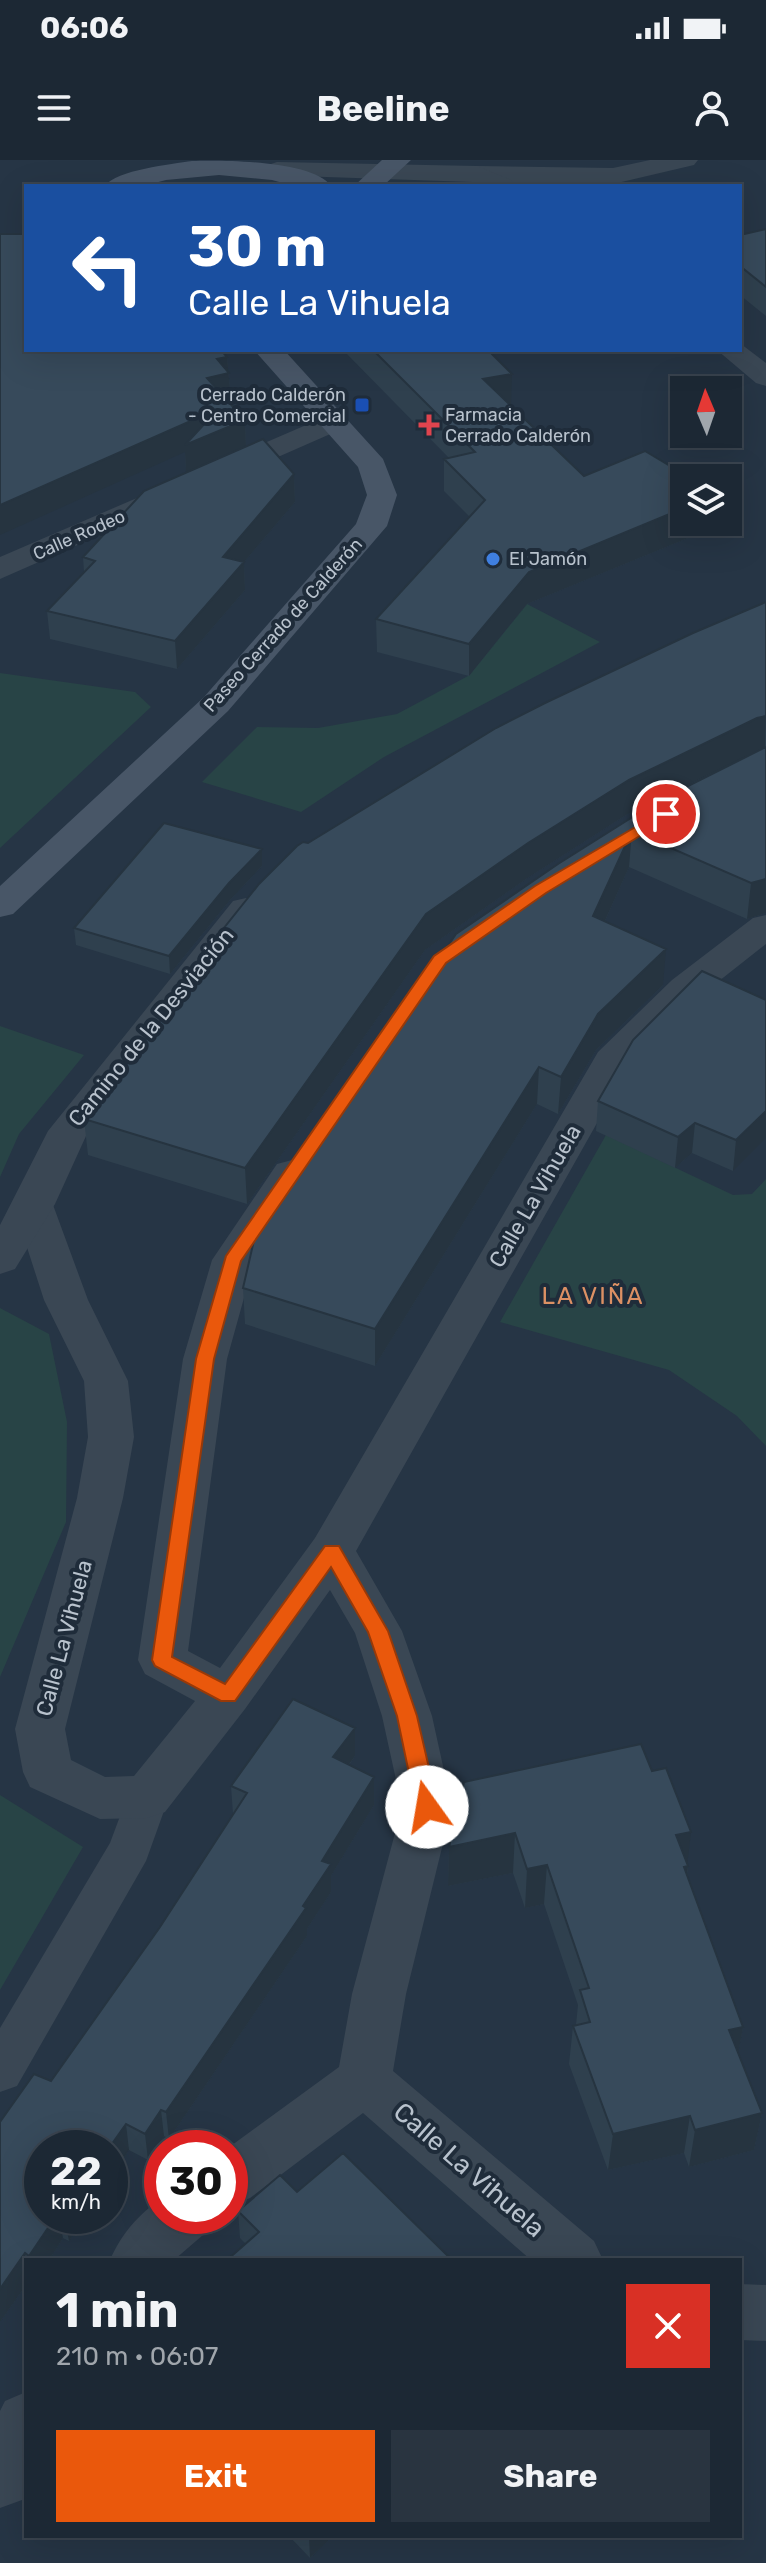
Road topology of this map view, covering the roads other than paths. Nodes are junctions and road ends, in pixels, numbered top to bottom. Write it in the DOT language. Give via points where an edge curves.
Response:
graph roads {
  1 [pos="685,160"];
  2 [pos="277,170"];
  3 [pos="383,173"];
  4 [pos="469,180"];
  5 [pos="607,181"];
  6 [pos="110,182"];
  7 [pos="313,184"];
  8 [pos="447,184"];
  9 [pos="491,184"];
  10 [pos="270,352"];
  11 [pos="734,352"];
  12 [pos="766,377"];
  13 [pos="334,422"];
  14 [pos="0,569"];
  15 [pos="274,881"];
  16 [pos="0,906"];
  17 [pos="766,926"];
  18 [pos="314,1142"];
  19 [pos="34,1204"];
  20 [pos="0,1259"];
  21 [pos="332,1551"];
  22 [pos="228,1695"];
  23 [pos="147,1797"];
  24 [pos="0,2071"];
  25 [pos="364,2080"];
  26 [pos="248,2167"];
  27 [pos="159,2234"];
  28 [pos="141,2258"];
  29 [pos="572,2258"];
  30 [pos="742,2312"];
  31 [pos="766,2313"];
  32 [pos="24,2426"];
  33 [pos="0,2478"];
  1 -- 5 [label="street"];
  2 -- 3 [label="street"];
  2 -- 6 [label="main road" via="186,165"];
  2 -- 7 [label="main road"];
  3 -- 4 [label="street"];
  4 -- 5 [label="street"];
  4 -- 8 [label="street"];
  4 -- 9 [label="street"];
  10 -- 13 [label="main road, Paseo Cerrado de Calderón"];
  11 -- 12 [label="street"];
  13 -- 14 [label="street, Calle Rodeo"];
  13 -- 16 [label="main road, Paseo Cerrado de Calderón" via="372,465 382,495 371,526 216,704"];
  15 -- 19 [label="street, Camino de la Desviación" via="68,1131"];
  17 -- 21 [label="street, Calle La Vihuela" via="686,988 612,1061"];
  18 -- 22 [label="street" via="233,1260 205,1359 162,1660"];
  19 -- 20 [label="street, Camino de la Desviación"];
  19 -- 23 [label="street, Calle La Vihuela" via="66,1300 106,1381 111,1437 40,1729 48,1772 100,1798"];
  21 -- 22 [label="street, Calle La Vihuela"];
  21 -- 25 [label="street" via="378,1631 407,1716 427,1807 379,1994"];
  22 -- 23 [label="street, Calle La Vihuela"];
  23 -- 24 [label="lane" via="130,1848"];
  25 -- 26 [label="street"];
  25 -- 29 [label="street, Calle La Vihuela"];
  27 -- 28 [label="street"];
  30 -- 31 [label="street"];
  32 -- 33 [label="street"];
}
